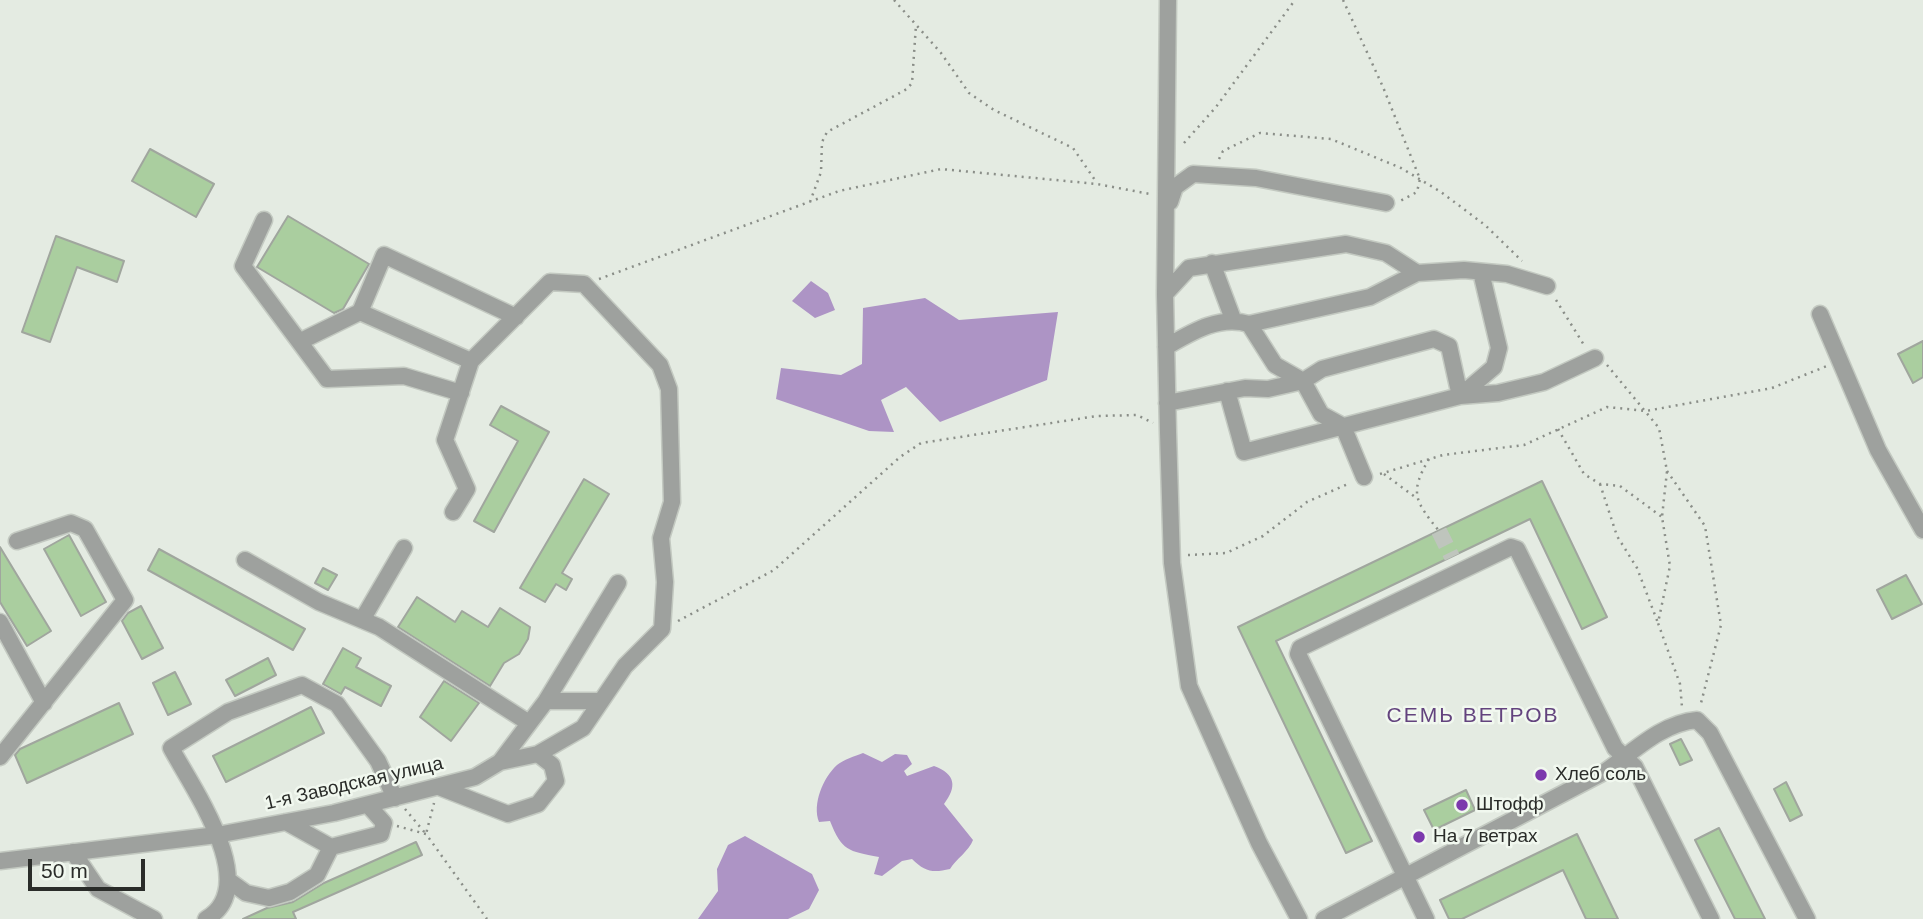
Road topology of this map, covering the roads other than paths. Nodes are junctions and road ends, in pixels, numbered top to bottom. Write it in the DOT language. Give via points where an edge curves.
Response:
graph roads {
  1 [pos="1168,0"];
  2 [pos="1386,204"];
  3 [pos="1167,211"];
  4 [pos="264,220"];
  5 [pos="1212,263"];
  6 [pos="1481,272"];
  7 [pos="1417,273"];
  8 [pos="1547,286"];
  9 [pos="1165,294"];
  10 [pos="360,312"];
  11 [pos="1820,314"];
  12 [pos="516,317"];
  13 [pos="1233,319"];
  14 [pos="1249,324"];
  15 [pos="301,341"];
  16 [pos="1166,347"];
  17 [pos="1595,358"];
  18 [pos="471,361"];
  19 [pos="1303,382"];
  20 [pos="1227,391"];
  21 [pos="461,393"];
  22 [pos="1460,396"];
  23 [pos="1167,403"];
  24 [pos="1343,426"];
  25 [pos="1364,477"];
  26 [pos="453,512"];
  27 [pos="1923,530"];
  28 [pos="17,541"];
  29 [pos="404,548"];
  30 [pos="246,559"];
  31 [pos="618,583"];
  32 [pos="362,620"];
  33 [pos="0,622"];
  34 [pos="546,701"];
  35 [pos="601,701"];
  36 [pos="44,702"];
  37 [pos="529,723"];
  38 [pos="2,751"];
  39 [pos="538,754"];
  40 [pos="1625,757"];
  41 [pos="500,762"];
  42 [pos="439,787"];
  43 [pos="395,798"];
  44 [pos="368,805"];
  45 [pos="286,822"];
  46 [pos="217,835"];
  47 [pos="331,847"];
  48 [pos="73,852"];
  49 [pos="0,861"];
  50 [pos="1404,874"];
  51 [pos="228,880"];
  52 [pos="153,919"];
  53 [pos="206,919"];
  54 [pos="1299,919"];
  55 [pos="1324,919"];
  56 [pos="1426,919"];
  57 [pos="1711,919"];
  58 [pos="1807,919"];
  1 -- 3 [label="street"];
  2 -- 3 [label="street" via="1256,178 1193,174 1175,187"];
  3 -- 9 [label="street"];
  4 -- 15 [label="street" via="243,265"];
  5 -- 7 [label="street" via="1346,244 1386,253"];
  5 -- 9 [label="street" via="1189,268"];
  5 -- 13 [label="street"];
  6 -- 7 [label="street"];
  6 -- 8 [label="street"];
  6 -- 22 [label="street" via="1499,348 1494,367"];
  7 -- 14 [label="street" via="1370,297"];
  9 -- 16 [label="street"];
  10 -- 12 [label="street" via="384,256"];
  10 -- 15 [label="street"];
  10 -- 18 [label="street"];
  11 -- 27 [label="street" via="1878,450"];
  12 -- 18 [label="street"];
  12 -- 35 [label="street" via="550,282 584,284 660,365 669,389 672,502 661,538 665,582 662,629 625,667"];
  13 -- 14 [label="street"];
  13 -- 16 [label="street" via="1196,330"];
  14 -- 19 [label="street" via="1275,365"];
  15 -- 21 [label="street" via="327,379 404,376"];
  16 -- 23 [label="street"];
  17 -- 22 [label="street" via="1544,382"];
  18 -- 21 [label="street"];
  19 -- 20 [label="street"];
  19 -- 22 [label="street" via="1322,369 1434,339 1449,346"];
  19 -- 24 [label="street" via="1321,414"];
  20 -- 23 [label="street"];
  20 -- 24 [label="street" via="1244,452"];
  21 -- 26 [label="street" via="445,440 467,489"];
  22 -- 24 [label="street"];
  23 -- 54 [label="street" via="1172,563 1189,686 1259,843"];
  24 -- 25 [label="street"];
  28 -- 36 [label="street" via="71,523 85,529 125,600"];
  29 -- 32 [label="street"];
  30 -- 32 [label="street" via="318,602"];
  31 -- 34 [label="street, 1-я Заводская улица"];
  32 -- 37 [label="street"];
  33 -- 36 [label="street"];
  34 -- 35 [label="street"];
  34 -- 37 [label="street, 1-я Заводская улица"];
  35 -- 39 [label="street" via="583,729"];
  36 -- 38 [label="street"];
  37 -- 41 [label="street, 1-я Заводская улица"];
  39 -- 41 [label="street"];
  39 -- 42 [label="street" via="552,765 556,781 538,804 508,814"];
  40 -- 50 [label="street"];
  40 -- 50 [label="street" via="1601,724 1517,549 1455,564 1300,648 1298,654"];
  40 -- 57 [label="street" via="1635,767"];
  40 -- 58 [label="street" via="1690,720 1710,733"];
  41 -- 42 [label="street, 1-я Заводская улица" via="475,777"];
  42 -- 43 [label="street, 1-я Заводская улица"];
  43 -- 44 [label="street, 1-я Заводская улица"];
  43 -- 46 [label="street" via="379,761 337,704 302,685 228,712 171,748"];
  44 -- 45 [label="street, 1-я Заводская улица"];
  44 -- 47 [label="street" via="384,823 382,834"];
  45 -- 46 [label="street, 1-я Заводская улица"];
  45 -- 47 [label="street"];
  46 -- 48 [label="street, 1-я Заводская улица"];
  46 -- 51 [label="street" via="229,867"];
  47 -- 51 [label="street" via="317,875 290,892 269,898 246,893"];
  48 -- 49 [label="street, 1-я Заводская улица"];
  48 -- 52 [label="street" via="98,889"];
  50 -- 55 [label="street"];
  50 -- 56 [label="street"];
  51 -- 53 [label="street" via="217,913"];
}
